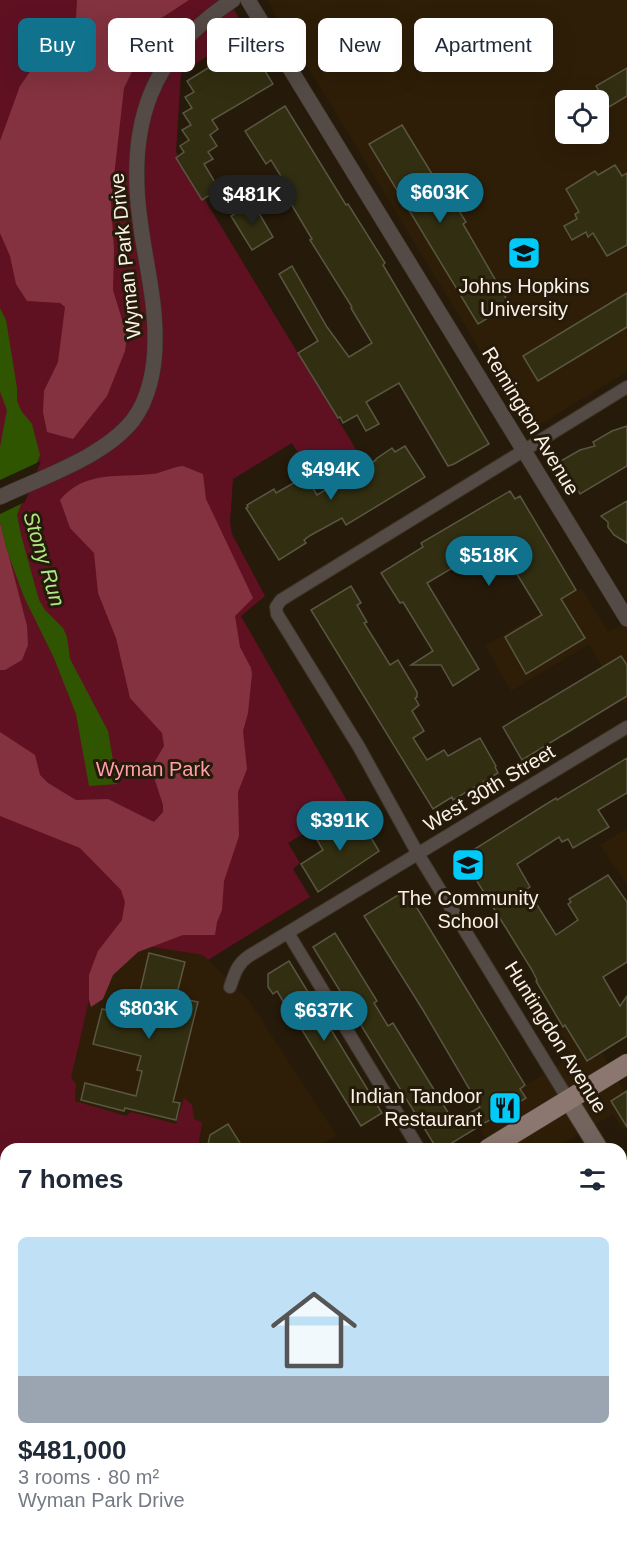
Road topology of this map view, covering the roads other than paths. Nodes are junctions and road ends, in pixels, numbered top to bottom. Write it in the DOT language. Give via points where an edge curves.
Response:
graph roads {
  1 [pos="233,0"];
  2 [pos="248,0"];
  3 [pos="627,387"];
  4 [pos="524,450"];
  5 [pos="0,497"];
  6 [pos="627,619"];
  7 [pos="627,727"];
  8 [pos="418,854"];
  9 [pos="288,933"];
  10 [pos="230,987"];
  11 [pos="627,1064"];
  12 [pos="568,1100"];
  13 [pos="415,1143"];
  14 [pos="498,1143"];
  15 [pos="594,1143"];
  1 -- 5 [label="street, Wyman Park Drive" via="202,22 176,49 161,71 146,109 136,173 155,313 153,368 144,398 133,420 111,441"];
  2 -- 4 [label="street, Remington Avenue"];
  3 -- 4 [label="street"];
  4 -- 6 [label="street, Remington Avenue"];
  4 -- 8 [label="street, Huntingdon Avenue" via="276,606 277,614"];
  7 -- 8 [label="street, West 30th Street"];
  8 -- 9 [label="street, West 30th Street"];
  8 -- 12 [label="street, Huntingdon Avenue"];
  9 -- 10 [label="street, West 30th Street" via="240,962"];
  9 -- 13 [label="street"];
  11 -- 12 [label="main road"];
  12 -- 14 [label="main road"];
  12 -- 15 [label="main road, Huntingdon Avenue"];
}
